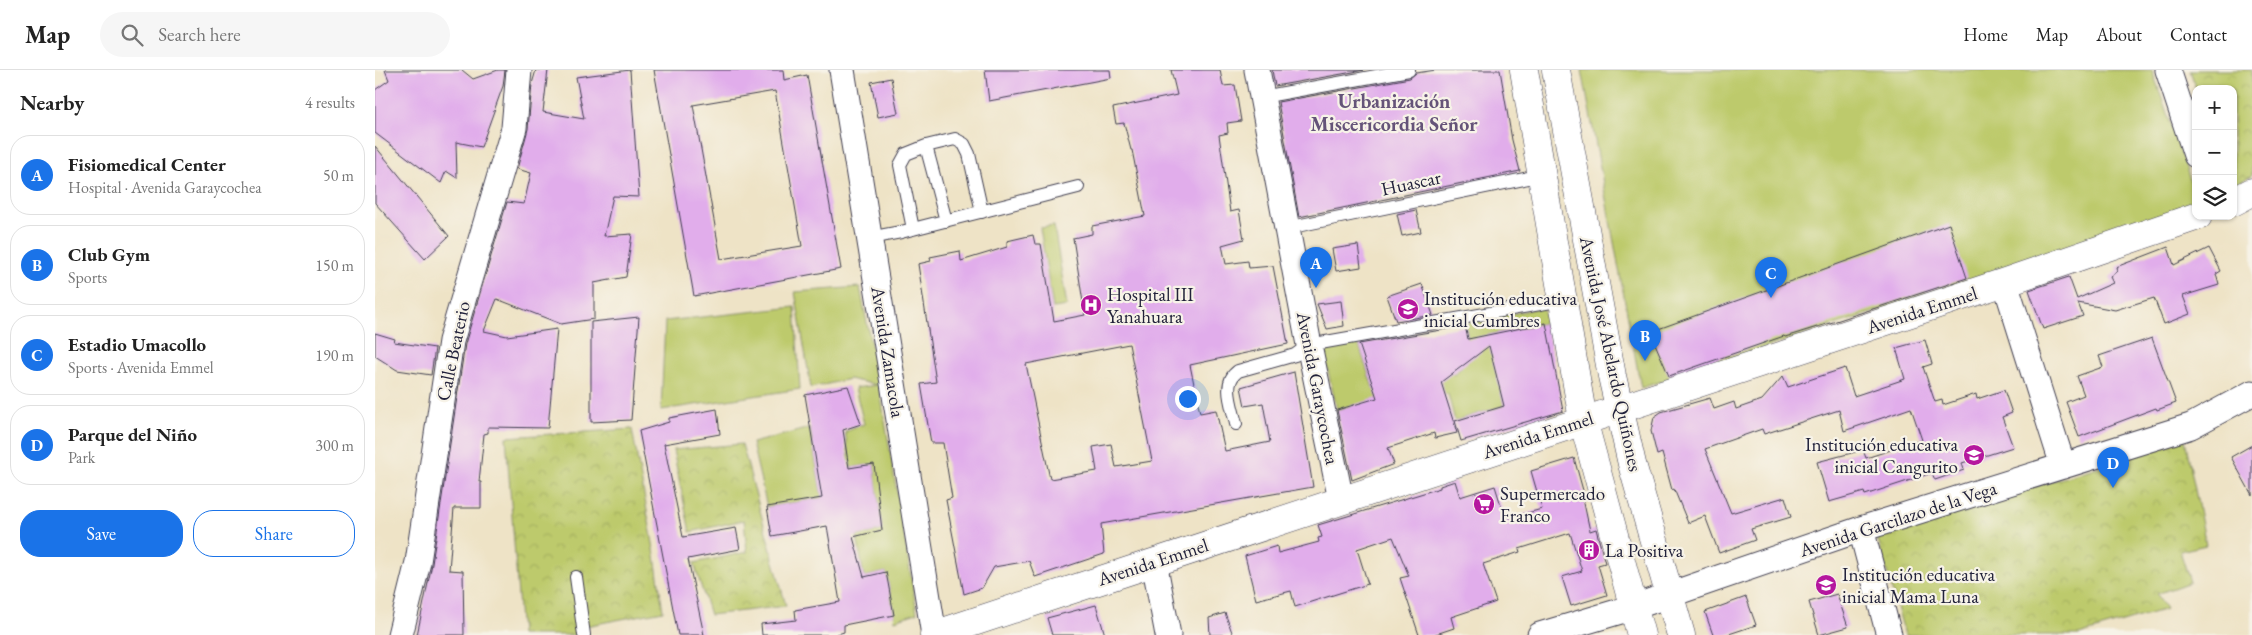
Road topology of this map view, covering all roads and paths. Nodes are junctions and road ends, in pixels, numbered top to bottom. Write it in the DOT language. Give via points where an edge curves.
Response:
graph roads {
  1 [pos="519,70"];
  2 [pos="842,70"];
  3 [pos="1257,70"];
  4 [pos="1524,70"];
  5 [pos="1556,70"];
  6 [pos="2168,70"];
  7 [pos="1401,71"];
  8 [pos="1262,97"];
  9 [pos="2192,143"];
  10 [pos="926,146"];
  11 [pos="1543,175"];
  12 [pos="1078,187"];
  13 [pos="2252,192"];
  14 [pos="2237,200"];
  15 [pos="982,212"];
  16 [pos="2192,218"];
  17 [pos="946,221"];
  18 [pos="1287,228"];
  19 [pos="913,229"];
  20 [pos="869,238"];
  21 [pos="2005,282"];
  22 [pos="1563,300"];
  23 [pos="1309,345"];
  24 [pos="2252,393"];
  25 [pos="1621,408"];
  26 [pos="1583,420"];
  27 [pos="1236,424"];
  28 [pos="2063,466"];
  29 [pos="1341,500"];
  30 [pos="1861,529"];
  31 [pos="1154,562"];
  32 [pos="576,577"];
  33 [pos="1669,595"];
  34 [pos="1634,607"];
  35 [pos="400,635"];
  36 [pos="584,635"];
  37 [pos="934,635"];
  38 [pos="1168,635"];
  39 [pos="1540,635"];
  40 [pos="1641,635"];
  41 [pos="1681,635"];
  42 [pos="1889,635"];
  1 -- 35 [label="street, Calle Beaterio" via="514,128 451,341 418,562"];
  2 -- 20 [label="street, Avenida Zamacola"];
  3 -- 8 [label="street, Avenida Garaycochea"];
  4 -- 11 [label="street, Avenida José Abelardo Quiñones"];
  5 -- 25 [label="street, Avenida José Abelardo Quiñones" via="1611,376"];
  6 -- 9 [label="street"];
  7 -- 8 [label="lane"];
  8 -- 18 [label="street, Avenida Garaycochea"];
  10 -- 15 [label="lane" via="955,139 964,144"];
  10 -- 17 [label="lane"];
  10 -- 19 [label="lane" via="906,154 900,165"];
  11 -- 18 [label="lane, Huascar"];
  11 -- 22 [label="street, Avenida José Abelardo Quiñones"];
  12 -- 15 [label="lane"];
  13 -- 14 [label="street"];
  15 -- 17 [label="lane"];
  16 -- 21 [label="street, Avenida Emmel"];
  17 -- 19 [label="lane"];
  18 -- 23 [label="street, Avenida Garaycochea"];
  19 -- 20 [label="lane"];
  20 -- 37 [label="street, Avenida Zamacola"];
  21 -- 25 [label="street, Avenida Emmel"];
  21 -- 28 [label="street"];
  22 -- 23 [label="lane"];
  22 -- 26 [label="street, Avenida José Abelardo Quiñones"];
  23 -- 27 [label="lane" via="1295,355 1234,374 1229,384"];
  23 -- 29 [label="street, Avenida Garaycochea"];
  24 -- 28 [label="street, Avenida Garcilazo de la Vega" via="2191,426"];
  25 -- 26 [label="street, Avenida Emmel"];
  25 -- 33 [label="street, Avenida José Abelardo Quiñones" via="1632,464"];
  26 -- 29 [label="street, Avenida Emmel"];
  26 -- 34 [label="street, Avenida José Abelardo Quiñones"];
  28 -- 30 [label="street, Avenida Garcilazo de la Vega"];
  29 -- 31 [label="street, Avenida Emmel"];
  30 -- 33 [label="street, Avenida Garcilazo de la Vega"];
  30 -- 42 [label="street"];
  31 -- 37 [label="street, Avenida Emmel"];
  31 -- 38 [label="street"];
  32 -- 36 [label="lane"];
  33 -- 34 [label="street, Avenida Garcilazo de la Vega"];
  33 -- 41 [label="street, Avenida José Abelardo Quiñones"];
  34 -- 39 [label="street, Avenida Garcilazo de la Vega"];
  34 -- 40 [label="street, Avenida José Abelardo Quiñones"];
}
